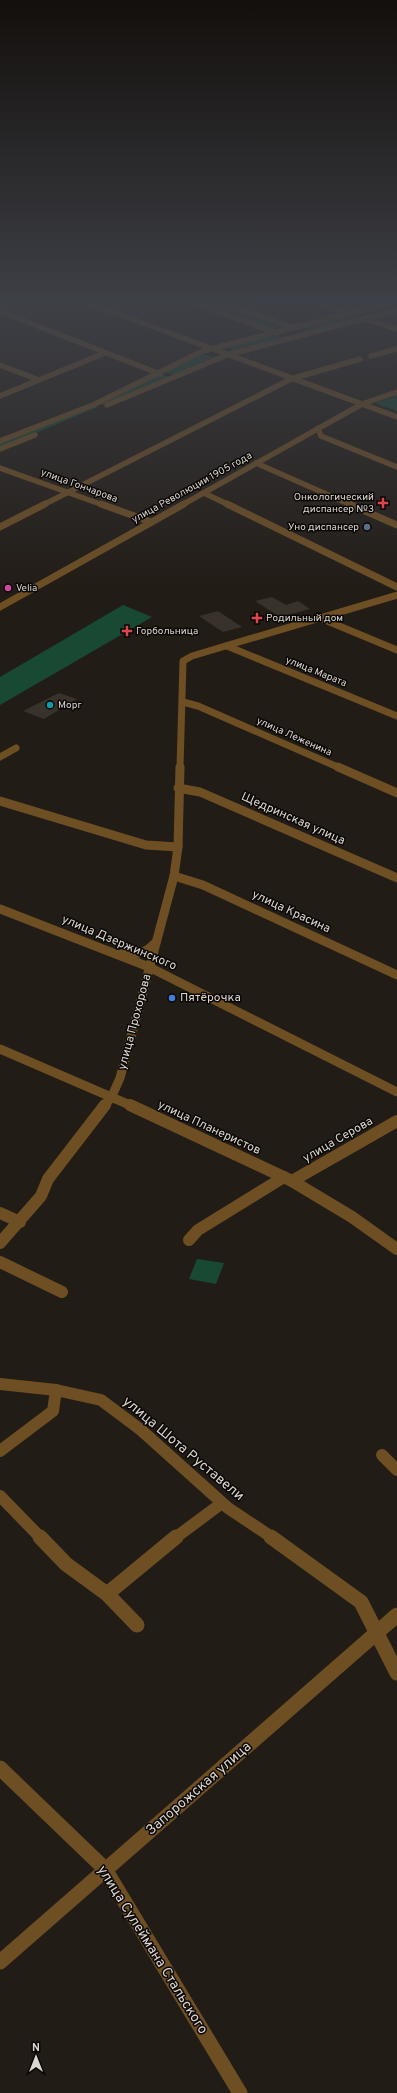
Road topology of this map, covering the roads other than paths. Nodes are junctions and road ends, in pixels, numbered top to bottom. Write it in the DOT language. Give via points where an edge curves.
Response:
graph roads {
  1 [pos="110,397"];
  2 [pos="127,397"];
  3 [pos="257,397"];
  4 [pos="341,397"];
  5 [pos="383,397"];
  6 [pos="362,404"];
  7 [pos="397,417"];
  8 [pos="318,428"];
  9 [pos="0,441"];
  10 [pos="0,449"];
  11 [pos="256,463"];
  12 [pos="397,467"];
  13 [pos="0,468"];
  14 [pos="69,493"];
  15 [pos="204,493"];
  16 [pos="151,522"];
  17 [pos="397,525"];
  18 [pos="0,527"];
  19 [pos="397,587"];
  20 [pos="397,595"];
  21 [pos="0,607"];
  22 [pos="320,618"];
  23 [pos="227,646"];
  24 [pos="397,650"];
  25 [pos="183,702"];
  26 [pos="397,716"];
  27 [pos="16,748"];
  28 [pos="0,757"];
  29 [pos="178,788"];
  30 [pos="397,793"];
  31 [pos="0,801"];
  32 [pos="178,847"];
  33 [pos="174,876"];
  34 [pos="397,878"];
  35 [pos="0,909"];
  36 [pos="157,940"];
  37 [pos="109,952"];
  38 [pos="149,967"];
  39 [pos="397,975"];
  40 [pos="0,1049"];
  41 [pos="397,1092"];
  42 [pos="112,1096"];
  43 [pos="397,1121"];
  44 [pos="288,1179"];
  45 [pos="0,1213"];
  46 [pos="20,1222"];
  47 [pos="189,1240"];
  48 [pos="0,1243"];
  49 [pos="397,1249"];
  50 [pos="0,1262"];
  51 [pos="62,1292"];
  52 [pos="0,1384"];
  53 [pos="56,1390"];
  54 [pos="0,1451"];
  55 [pos="382,1455"];
  56 [pos="397,1470"];
  57 [pos="0,1496"];
  58 [pos="222,1503"];
  59 [pos="107,1594"];
  60 [pos="397,1615"];
  61 [pos="137,1625"];
  62 [pos="376,1635"];
  63 [pos="397,1673"];
  64 [pos="0,1768"];
  65 [pos="105,1870"];
  66 [pos="0,1962"];
  67 [pos="240,2093"];
  1 -- 9 [label="street"];
  2 -- 10 [label="street"];
  3 -- 14 [label="street"];
  4 -- 6 [label="street"];
  5 -- 6 [label="street, улица Революции 1905 года"];
  6 -- 7 [label="street"];
  6 -- 8 [label="street, улица Революции 1905 года"];
  8 -- 11 [label="street, улица Революции 1905 года"];
  8 -- 12 [label="street" via="321,436"];
  11 -- 15 [label="street, улица Революции 1905 года"];
  11 -- 17 [label="street"];
  13 -- 14 [label="street, улица Гончарова"];
  14 -- 16 [label="street, улица Гончарова"];
  14 -- 18 [label="street"];
  15 -- 16 [label="street, улица Революции 1905 года"];
  15 -- 19 [label="street"];
  16 -- 21 [label="street, улица Революции 1905 года"];
  20 -- 22 [label="street"];
  22 -- 23 [label="street"];
  22 -- 24 [label="street"];
  23 -- 25 [label="street, улица Прохорова" via="183,661"];
  23 -- 26 [label="street, улица Марата"];
  25 -- 29 [label="street, улица Прохорова"];
  25 -- 30 [label="street, улица Леженина" via="198,706"];
  27 -- 28 [label="street"];
  29 -- 32 [label="street, улица Прохорова"];
  29 -- 34 [label="street, Щедринская улица" via="200,792"];
  31 -- 32 [label="street" via="146,845"];
  32 -- 33 [label="street, улица Прохорова"];
  33 -- 36 [label="street, улица Прохорова"];
  33 -- 39 [label="street, улица Красина" via="203,885"];
  35 -- 37 [label="street, улица Дзержинского"];
  36 -- 37 [label="street" via="142,953"];
  36 -- 38 [label="street, улица Прохорова"];
  37 -- 38 [label="street, улица Дзержинского"];
  38 -- 41 [label="street, улица Дзержинского"];
  38 -- 42 [label="street, улица Прохорова" via="120,1078"];
  40 -- 42 [label="street, улица Планеристов"];
  42 -- 44 [label="street, улица Планеристов"];
  42 -- 46 [label="street, улица Прохорова" via="48,1179 42,1196"];
  43 -- 44 [label="street, улица Серова"];
  44 -- 47 [label="street, улица Серова" via="198,1230"];
  44 -- 49 [label="street, улица Планеристов" via="352,1217"];
  45 -- 46 [label="street"];
  46 -- 48 [label="street, улица Прохорова"];
  50 -- 51 [label="street"];
  52 -- 53 [label="street, улица Шота Руставели"];
  53 -- 54 [label="street" via="53,1411"];
  53 -- 58 [label="street, улица Шота Руставели" via="101,1400 141,1430"];
  55 -- 56 [label="street"];
  57 -- 59 [label="street" via="66,1564"];
  58 -- 59 [label="street"];
  58 -- 62 [label="street, улица Шота Руставели" via="361,1602"];
  59 -- 61 [label="street"];
  60 -- 62 [label="street, Запорожская улица"];
  62 -- 63 [label="street, улица Шота Руставели"];
  62 -- 65 [label="street, Запорожская улица"];
  64 -- 65 [label="street, улица Сулеймана Стальского"];
  65 -- 66 [label="street, Запорожская улица"];
  65 -- 67 [label="street, улица Сулеймана Стальского"];
}
